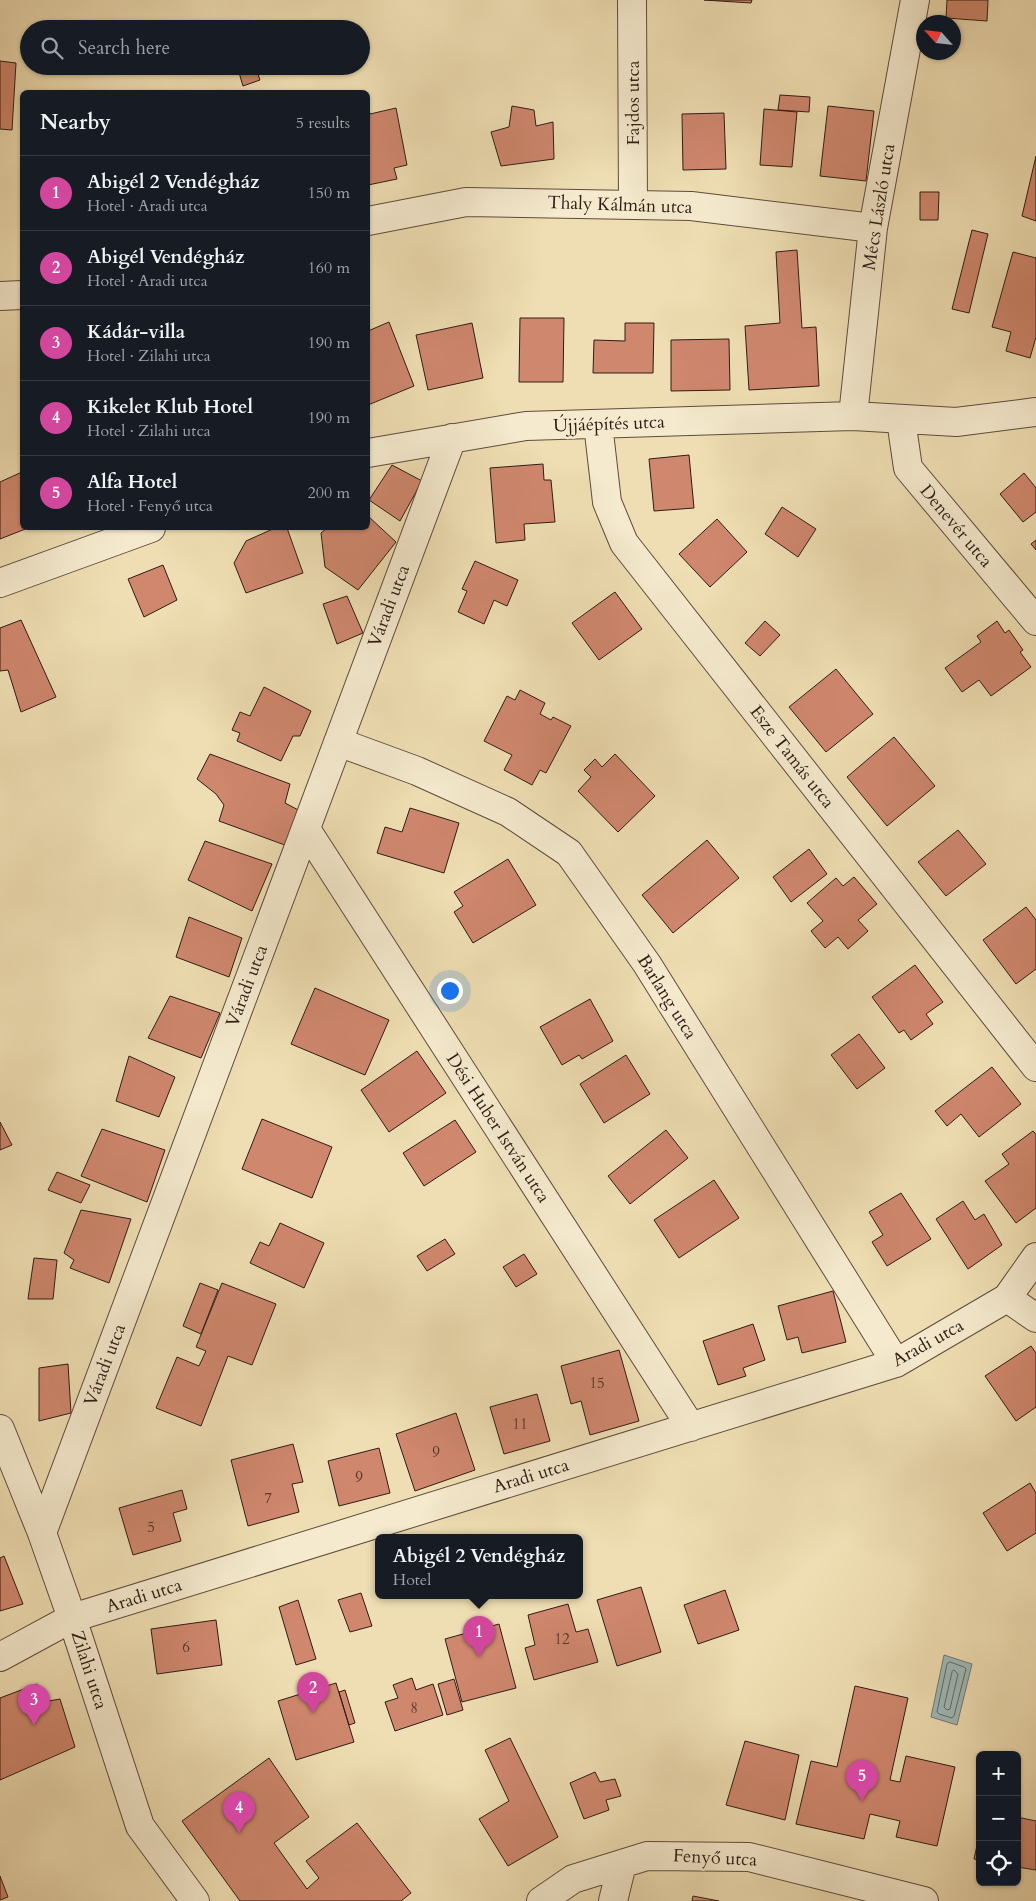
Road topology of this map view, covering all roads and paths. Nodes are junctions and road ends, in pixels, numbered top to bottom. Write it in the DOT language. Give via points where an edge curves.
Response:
graph roads {
  1 [pos="632,0"];
  2 [pos="916,0"];
  3 [pos="633,205"];
  4 [pos="370,221"];
  5 [pos="873,228"];
  6 [pos="20,295"];
  7 [pos="0,296"];
  8 [pos="1036,412"];
  9 [pos="853,416"];
  10 [pos="901,420"];
  11 [pos="598,424"];
  12 [pos="452,438"];
  13 [pos="370,453"];
  14 [pos="146,530"];
  15 [pos="0,583"];
  16 [pos="1036,621"];
  17 [pos="338,742"];
  18 [pos="306,829"];
  19 [pos="1036,1066"];
  20 [pos="1036,1256"];
  21 [pos="1007,1298"];
  22 [pos="1036,1318"];
  23 [pos="896,1363"];
  24 [pos="691,1427"];
  25 [pos="0,1429"];
  26 [pos="42,1533"];
  27 [pos="72,1618"];
  28 [pos="0,1657"];
  29 [pos="622,1864"];
  30 [pos="195,1901"];
  31 [pos="541,1901"];
  32 [pos="613,1901"];
  33 [pos="924,1901"];
  1 -- 3 [label="street, Fajdos utca"];
  2 -- 5 [label="street, Mécs László utca"];
  3 -- 4 [label="street, Thaly Kálmán utca" via="466,202"];
  3 -- 5 [label="street, Thaly Kálmán utca" via="691,206"];
  5 -- 9 [label="street, Mécs László utca"];
  6 -- 7 [label="street"];
  8 -- 10 [label="street" via="956,422"];
  9 -- 10 [label="street"];
  9 -- 11 [label="street, Újjáépítés utca"];
  10 -- 16 [label="street, Denevér utca" via="908,468"];
  11 -- 12 [label="street, Újjáépítés utca" via="526,426"];
  11 -- 19 [label="street, Esze Tamás utca" via="607,502 624,542"];
  12 -- 13 [label="street, Újjáépítés utca"];
  12 -- 17 [label="street, Váradi utca"];
  14 -- 15 [label="street"];
  17 -- 18 [label="street, Váradi utca"];
  17 -- 23 [label="street, Barlang utca" via="417,771 508,812 569,853 647,964"];
  18 -- 24 [label="street, Dési Huber István utca"];
  18 -- 26 [label="street, Váradi utca"];
  20 -- 21 [label="street, Aradi utca"];
  21 -- 22 [label="street"];
  21 -- 23 [label="street, Aradi utca"];
  23 -- 24 [label="street, Aradi utca"];
  24 -- 27 [label="street, Aradi utca"];
  25 -- 26 [label="street, Zilahi utca"];
  26 -- 27 [label="street, Zilahi utca"];
  27 -- 28 [label="street, Aradi utca"];
  27 -- 30 [label="street, Zilahi utca" via="140,1826"];
  29 -- 31 [label="street, Fenyő utca" via="573,1879"];
  29 -- 32 [label="street"];
  29 -- 33 [label="street, Fenyő utca" via="647,1856 750,1857"];
}
